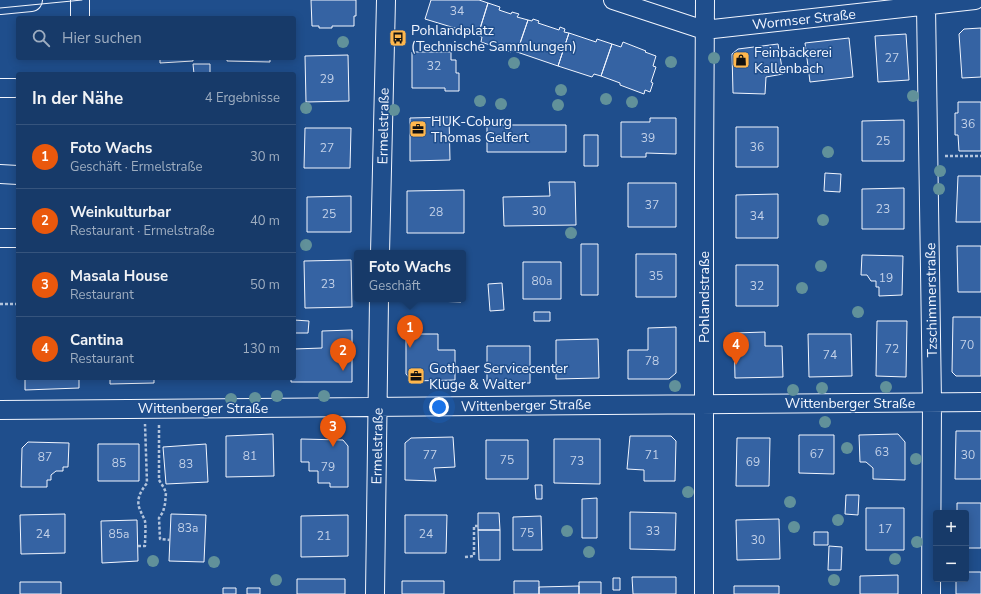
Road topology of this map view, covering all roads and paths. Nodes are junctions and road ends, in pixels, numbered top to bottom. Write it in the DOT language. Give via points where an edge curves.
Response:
graph roads {
  1 [pos="31,0"];
  2 [pos="80,0"];
  3 [pos="386,0"];
  4 [pos="613,0"];
  5 [pos="705,0"];
  6 [pos="975,0"];
  7 [pos="0,3"];
  8 [pos="926,6"];
  9 [pos="80,16"];
  10 [pos="704,30"];
  11 [pos="928,156"];
  12 [pos="981,156"];
  13 [pos="0,174"];
  14 [pos="16,175"];
  15 [pos="0,238"];
  16 [pos="16,238"];
  17 [pos="380,250"];
  18 [pos="379,302"];
  19 [pos="0,304"];
  20 [pos="16,304"];
  21 [pos="932,402"];
  22 [pos="981,402"];
  23 [pos="704,404"];
  24 [pos="377,407"];
  25 [pos="152,409"];
  26 [pos="0,410"];
  27 [pos="478,526"];
  28 [pos="170,540"];
  29 [pos="474,543"];
  30 [pos="478,543"];
  31 [pos="138,546"];
  32 [pos="465,557"];
  33 [pos="375,594"];
  34 [pos="704,594"];
  35 [pos="931,594"];
  1 -- 7 [label="main road"];
  2 -- 9 [label="street"];
  3 -- 17 [label="street, Ermelstraße"];
  4 -- 10 [label="street"];
  5 -- 10 [label="street, Pohlandstraße"];
  6 -- 8 [label="street, Wormser Straße"];
  8 -- 10 [label="street, Wormser Straße"];
  8 -- 11 [label="street, Tzschimmerstraße"];
  10 -- 23 [label="street, Pohlandstraße"];
  11 -- 12 [label="path"];
  11 -- 21 [label="street, Tzschimmerstraße"];
  13 -- 14 [label="street"];
  15 -- 16 [label="street"];
  18 -- 24 [label="street, Ermelstraße"];
  19 -- 20 [label="path"];
  21 -- 22 [label="street, Wittenberger Straße"];
  21 -- 23 [label="street, Wittenberger Straße"];
  21 -- 35 [label="street, Tzschimmerstraße"];
  23 -- 24 [label="street, Wittenberger Straße"];
  23 -- 34 [label="street, Pohlandstraße"];
  24 -- 25 [label="street, Wittenberger Straße"];
  24 -- 33 [label="street, Ermelstraße"];
  25 -- 26 [label="street, Wittenberger Straße"];
  25 -- 28 [label="path" via="159,480 166,494 163,512 159,518 160,539"];
  25 -- 31 [label="path" via="147,483 138,498 145,519 145,546"];
  27 -- 29 [label="path" via="474,526"];
  29 -- 30 [label="path"];
  29 -- 32 [label="path" via="474,556"];
}
